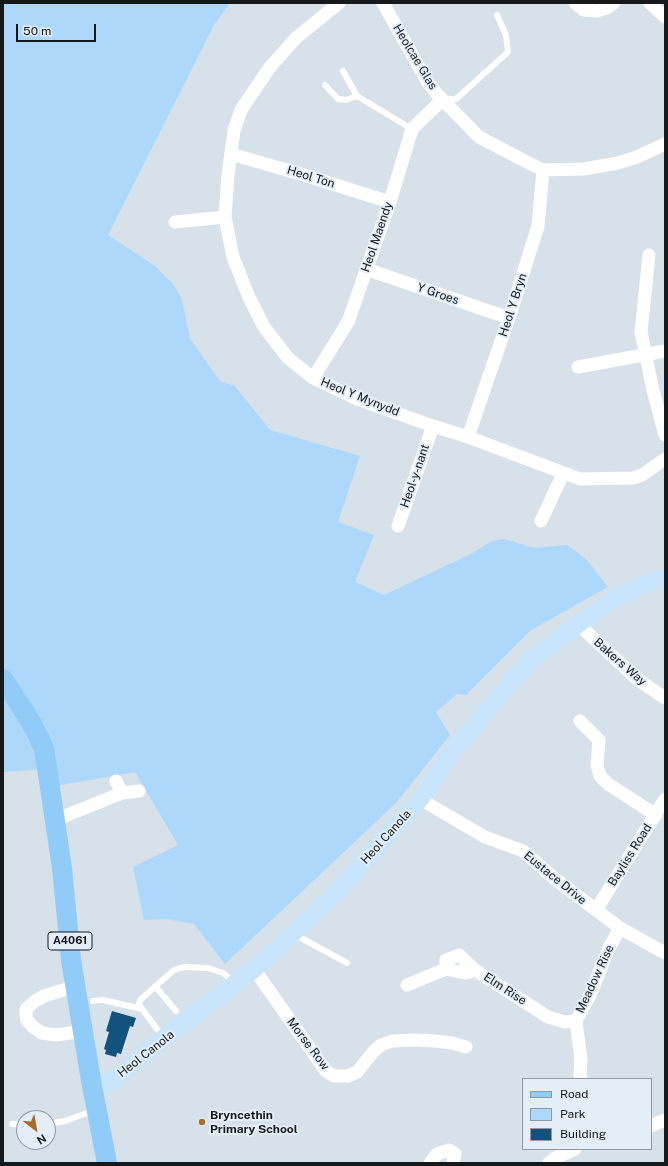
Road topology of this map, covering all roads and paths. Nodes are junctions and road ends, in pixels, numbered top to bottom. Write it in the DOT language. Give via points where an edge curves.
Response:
graph roads {
  1 [pos="338,3"];
  2 [pos="383,3"];
  3 [pos="576,3"];
  4 [pos="614,3"];
  5 [pos="650,3"];
  6 [pos="497,16"];
  7 [pos="665,17"];
  8 [pos="343,71"];
  9 [pos="326,85"];
  10 [pos="357,96"];
  11 [pos="442,100"];
  12 [pos="412,129"];
  13 [pos="665,144"];
  14 [pos="231,154"];
  15 [pos="543,170"];
  16 [pos="390,202"];
  17 [pos="225,217"];
  18 [pos="175,222"];
  19 [pos="652,261"];
  20 [pos="366,269"];
  21 [pos="509,318"];
  22 [pos="665,351"];
  23 [pos="646,355"];
  24 [pos="578,367"];
  25 [pos="314,378"];
  26 [pos="433,426"];
  27 [pos="665,435"];
  28 [pos="468,437"];
  29 [pos="665,459"];
  30 [pos="563,474"];
  31 [pos="541,522"];
  32 [pos="398,526"];
  33 [pos="665,578"];
  34 [pos="578,624"];
  35 [pos="3,679"];
  36 [pos="665,698"];
  37 [pos="580,721"];
  38 [pos="116,780"];
  39 [pos="139,791"];
  40 [pos="122,793"];
  41 [pos="420,799"];
  42 [pos="665,799"];
  43 [pos="656,815"];
  44 [pos="54,820"];
  45 [pos="596,910"];
  46 [pos="620,928"];
  47 [pos="292,933"];
  48 [pos="665,953"];
  49 [pos="347,963"];
  50 [pos="254,969"];
  51 [pos="236,984"];
  52 [pos="407,985"];
  53 [pos="76,986"];
  54 [pos="155,986"];
  55 [pos="93,1001"];
  56 [pos="142,1009"];
  57 [pos="176,1011"];
  58 [pos="576,1021"];
  59 [pos="83,1032"];
  60 [pos="164,1038"];
  61 [pos="466,1047"];
  62 [pos="581,1078"];
  63 [pos="92,1086"];
  64 [pos="97,1110"];
  65 [pos="665,1120"];
  66 [pos="56,1122"];
  67 [pos="12,1124"];
  68 [pos="16,1124"];
  69 [pos="652,1126"];
  70 [pos="573,1150"];
  71 [pos="107,1163"];
  72 [pos="430,1163"];
  73 [pos="453,1163"];
  74 [pos="549,1163"];
  1 -- 14 [label="street, Heol Y Mynydd" via="296,38 270,67 241,110 234,131"];
  2 -- 11 [label="street, Heolcae Glas" via="427,81"];
  3 -- 4 [label="street" via="584,10 607,8"];
  5 -- 7 [label="street"];
  6 -- 11 [label="lane" via="506,35 508,52 456,99"];
  8 -- 10 [label="lane"];
  9 -- 10 [label="lane" via="338,99 346,100"];
  10 -- 12 [label="lane"];
  11 -- 12 [label="street, Heol Maendy"];
  11 -- 15 [label="street, Heolcae Glas" via="479,137"];
  12 -- 16 [label="street, Heol Maendy"];
  13 -- 15 [label="street, Heolcae Glas" via="618,163 584,169"];
  14 -- 16 [label="street, Heol Ton"];
  14 -- 17 [label="street, Heol Y Mynydd"];
  15 -- 21 [label="street, Heol Y Bryn" via="538,226"];
  16 -- 20 [label="street, Heol Maendy"];
  17 -- 18 [label="street"];
  17 -- 25 [label="street, Heol Y Mynydd" via="233,257 264,327 288,358"];
  19 -- 23 [label="street" via="641,332"];
  20 -- 21 [label="street, Y Groes"];
  20 -- 25 [label="street, Heol Maendy" via="348,322"];
  21 -- 28 [label="street, Heol Y Bryn"];
  22 -- 23 [label="street"];
  23 -- 24 [label="street"];
  23 -- 27 [label="street"];
  25 -- 26 [label="street, Heol Y Mynydd" via="357,399"];
  26 -- 28 [label="street, Heol Y Mynydd"];
  26 -- 32 [label="street, Heol-y-nant"];
  28 -- 30 [label="street, Heol Y Mynydd"];
  29 -- 30 [label="street, Heol Y Mynydd" via="633,478 580,479"];
  30 -- 31 [label="street"];
  33 -- 34 [label="street, Heol Canola" via="615,598"];
  34 -- 36 [label="street, Bakers Way" via="637,679"];
  34 -- 41 [label="street, Heol Canola" via="531,660 506,687 448,757"];
  35 -- 44 [label="main road, A4061" via="31,722 44,748"];
  37 -- 43 [label="street" via="599,740 597,765 600,776"];
  38 -- 40 [label="street"];
  39 -- 40 [label="street"];
  40 -- 44 [label="street"];
  41 -- 45 [label="street, Eustace Drive" via="485,837 523,851 555,880"];
  41 -- 47 [label="street, Heol Canola" via="338,891"];
  42 -- 43 [label="street, Bayliss Road"];
  43 -- 45 [label="street, Bayliss Road"];
  44 -- 53 [label="main road, A4061"];
  45 -- 46 [label="street, Eustace Drive"];
  46 -- 48 [label="street, Eustace Drive"];
  46 -- 58 [label="street, Meadow Rise"];
  47 -- 49 [label="lane"];
  47 -- 50 [label="street, Heol Canola"];
  50 -- 51 [label="street, Heol Canola"];
  50 -- 61 [label="street, Morse Row" via="326,1071 334,1076 348,1076 357,1072 374,1051 381,1045 392,1042 413,1040"];
  51 -- 54 [label="lane" via="223,973 208,968 184,967 174,970"];
  51 -- 60 [label="street, Heol Canola"];
  52 -- 58 [label="street, Elm Rise" via="446,969 446,960 459,955 475,970 548,1017 565,1022"];
  53 -- 59 [label="main road, A4061"];
  53 -- 59 [label="street" via="44,996 30,1004 26,1009 26,1015 32,1027 42,1034"];
  54 -- 56 [label="lane" via="140,1000"];
  54 -- 57 [label="lane"];
  55 -- 56 [label="lane" via="103,1000"];
  56 -- 60 [label="lane"];
  58 -- 62 [label="street, Meadow Rise"];
  59 -- 63 [label="main road, A4061"];
  60 -- 63 [label="street, Heol Canola" via="118,1076 109,1082"];
  63 -- 64 [label="main road, A4061"];
  64 -- 66 [label="lane"];
  64 -- 71 [label="main road, A4061"];
  65 -- 69 [label="street"];
  67 -- 68 [label="lane"];
  70 -- 74 [label="street"];
  72 -- 73 [label="street" via="437,1154 448,1150 455,1154"];
}
